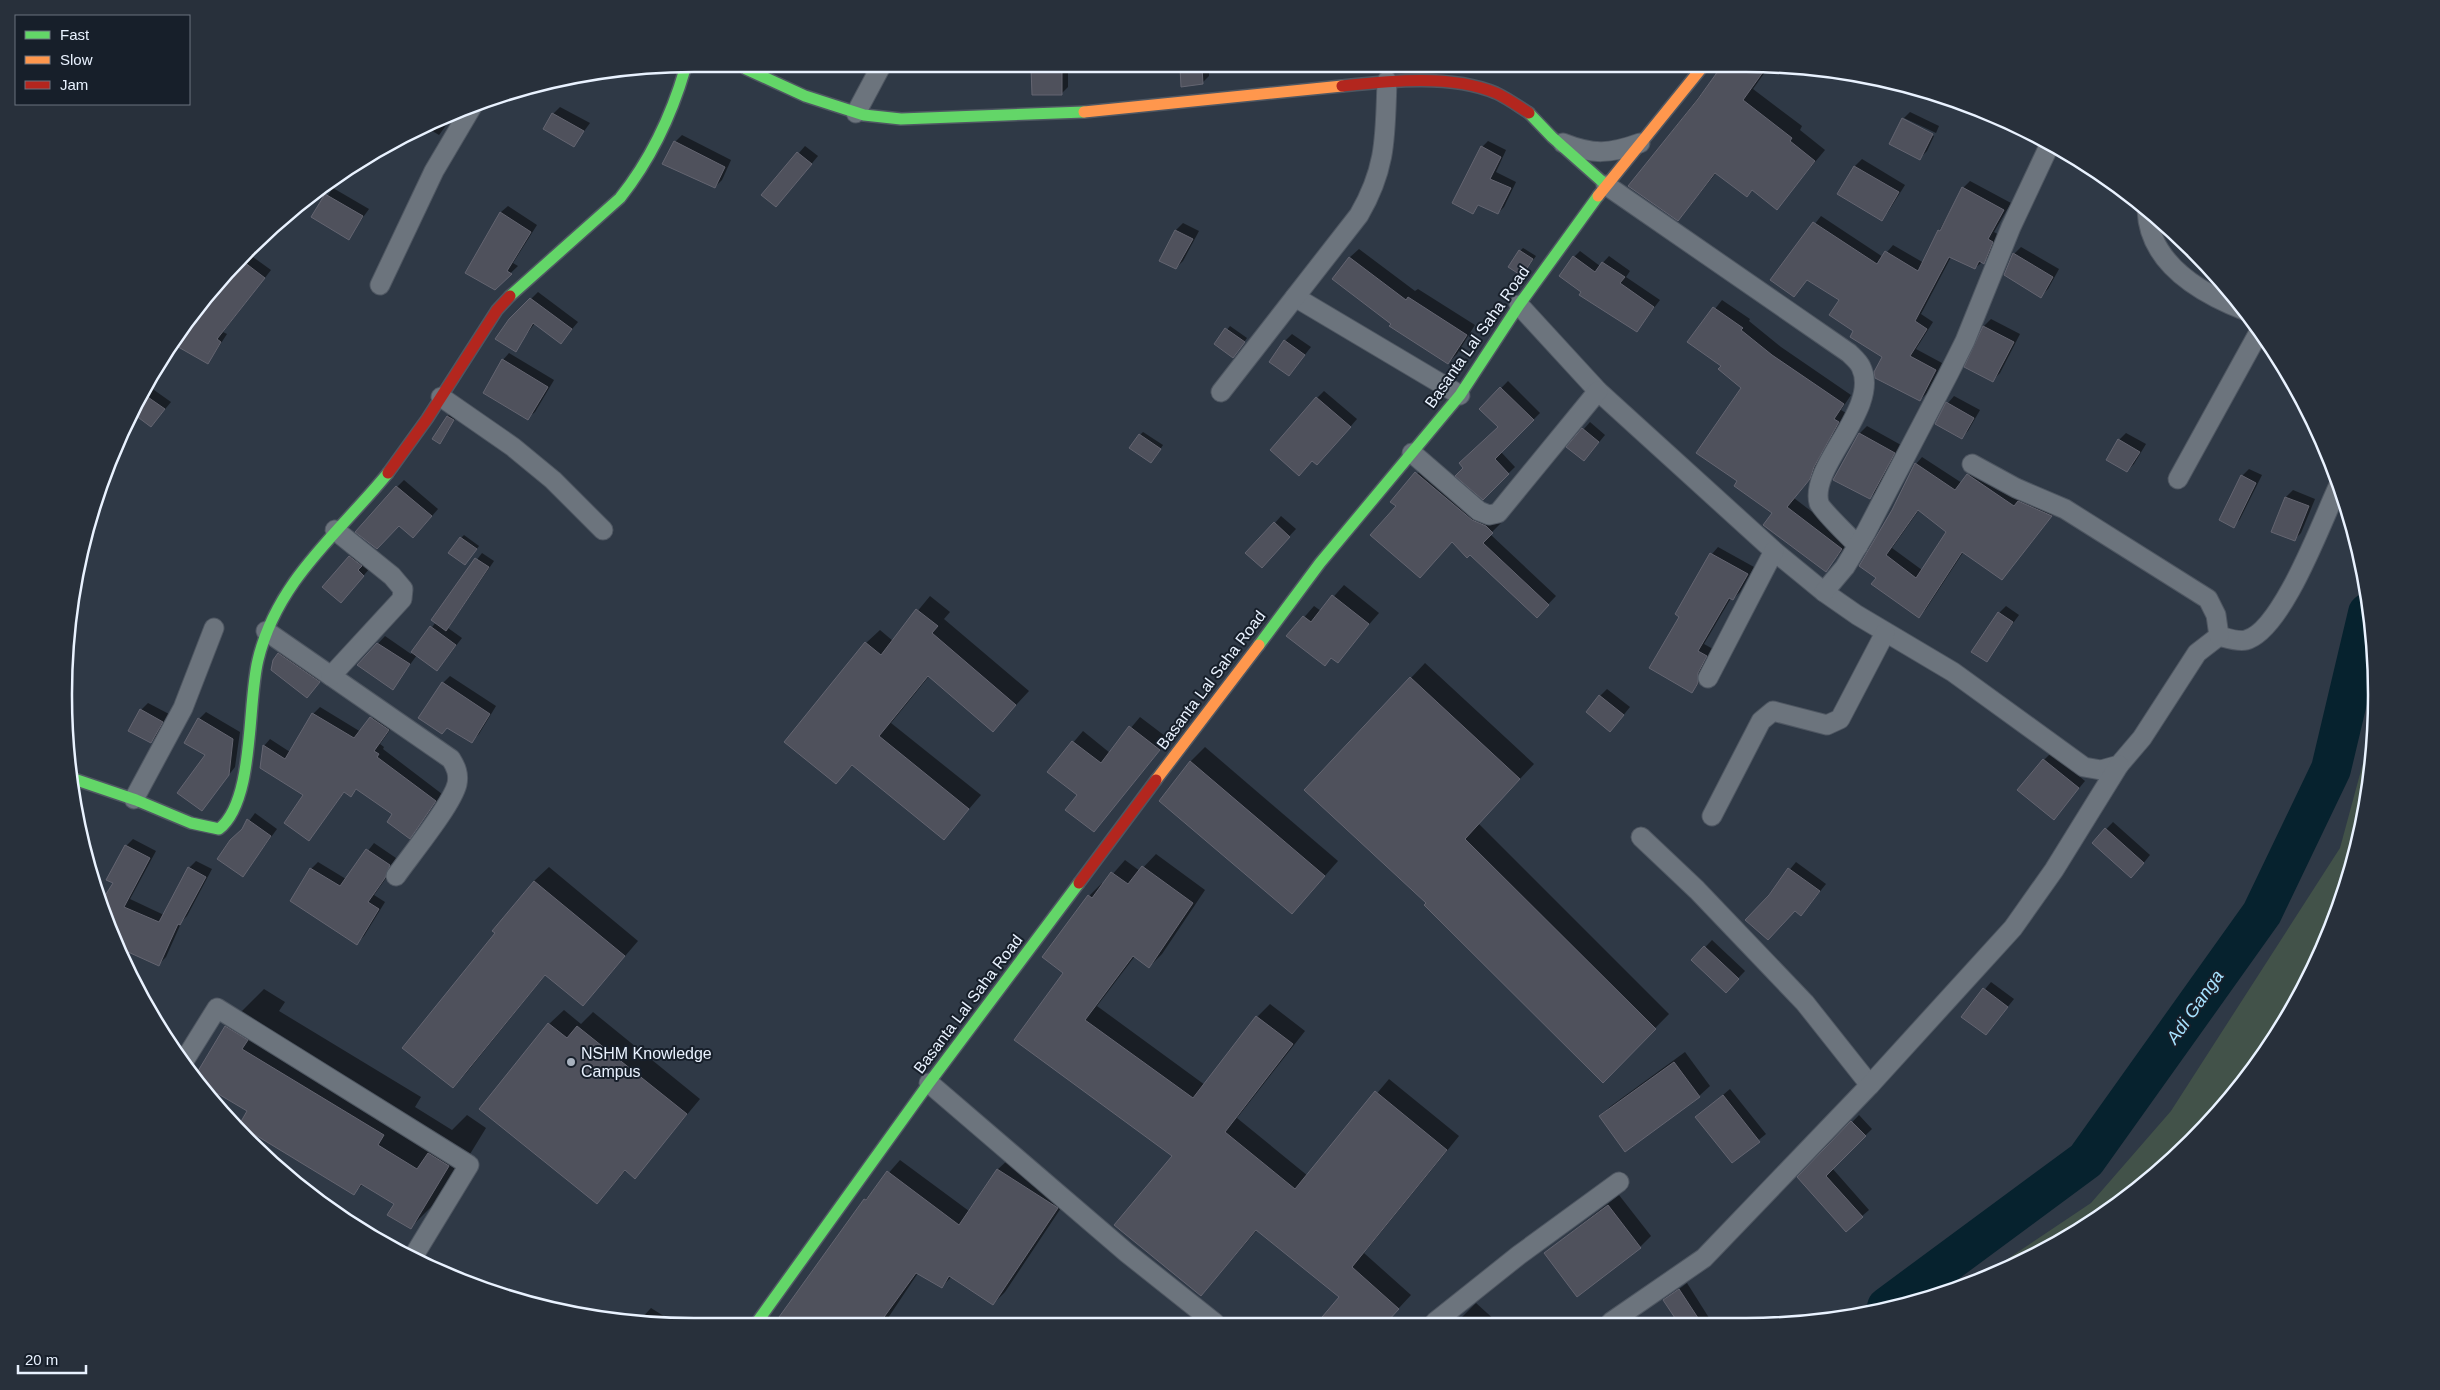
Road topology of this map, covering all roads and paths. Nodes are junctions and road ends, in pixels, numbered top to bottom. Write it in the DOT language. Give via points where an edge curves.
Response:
graph roads {
  1 [pos="753,72"];
  2 [pos="878,72"];
  3 [pos="1699,72"];
  4 [pos="684,73"];
  5 [pos="1460,74"];
  6 [pos="1387,81"];
  7 [pos="856,113"];
  8 [pos="466,117"];
  9 [pos="1552,137"];
  10 [pos="1641,143"];
  11 [pos="2047,151"];
  12 [pos="1606,185"];
  13 [pos="2149,222"];
  14 [pos="380,286"];
  15 [pos="1295,297"];
  16 [pos="1519,305"];
  17 [pos="2229,305"];
  18 [pos="2255,339"];
  19 [pos="1598,391"];
  20 [pos="1221,392"];
  21 [pos="1460,395"];
  22 [pos="441,397"];
  23 [pos="1412,453"];
  24 [pos="1972,464"];
  25 [pos="2178,479"];
  26 [pos="2334,495"];
  27 [pos="335,530"];
  28 [pos="603,530"];
  29 [pos="1858,546"];
  30 [pos="1774,550"];
  31 [pos="1824,592"];
  32 [pos="214,628"];
  33 [pos="266,631"];
  34 [pos="1885,633"];
  35 [pos="2219,636"];
  36 [pos="332,676"];
  37 [pos="1708,678"];
  38 [pos="2119,765"];
  39 [pos="79,781"];
  40 [pos="134,799"];
  41 [pos="1712,816"];
  42 [pos="1641,837"];
  43 [pos="396,876"];
  44 [pos="187,1055"];
  45 [pos="929,1083"];
  46 [pos="1870,1085"];
  47 [pos="1618,1182"];
  48 [pos="417,1251"];
  49 [pos="761,1318"];
  50 [pos="1209,1318"];
  51 [pos="1440,1318"];
  52 [pos="1617,1318"];
  1 -- 7 [label="street" via="805,96"];
  2 -- 7 [label="street"];
  3 -- 10 [label="street, Basanta Lal Saha Road"];
  4 -- 22 [label="street" via="665,126 634,182 509,297 469,349"];
  5 -- 6 [label="street"];
  5 -- 9 [label="street" via="1533,115"];
  6 -- 7 [label="street" via="1069,113 947,119 901,119"];
  6 -- 15 [label="street" via="1385,146 1371,194"];
  8 -- 14 [label="street" via="434,171"];
  9 -- 10 [label="street" via="1565,144 1601,153"];
  9 -- 12 [label="street"];
  10 -- 12 [label="street, Basanta Lal Saha Road"];
  11 -- 29 [label="street" via="1996,261 1965,341"];
  12 -- 16 [label="street, Basanta Lal Saha Road"];
  12 -- 29 [label="street" via="1849,352 1861,367 1865,385 1860,405 1818,493 1820,505"];
  13 -- 17 [label="street" via="2158,246 2187,282"];
  15 -- 20 [label="street"];
  15 -- 21 [label="street"];
  16 -- 19 [label="street"];
  16 -- 21 [label="street, Basanta Lal Saha Road"];
  18 -- 25 [label="street"];
  19 -- 23 [label="street" via="1498,513 1489,515 1479,511"];
  19 -- 30 [label="street"];
  21 -- 23 [label="street, Basanta Lal Saha Road"];
  22 -- 27 [label="street" via="381,481"];
  22 -- 28 [label="street" via="553,480"];
  23 -- 45 [label="street, Basanta Lal Saha Road" via="1314,571"];
  24 -- 35 [label="street" via="2065,509 2208,599 2216,615"];
  26 -- 35 [label="street" via="2286,600 2270,623 2256,636 2244,641"];
  27 -- 33 [label="street" via="279,602"];
  27 -- 36 [label="street" via="392,576 403,589 402,599"];
  29 -- 31 [label="street" via="1846,567"];
  30 -- 31 [label="street"];
  30 -- 37 [label="street"];
  31 -- 34 [label="street"];
  32 -- 40 [label="street" via="183,708"];
  33 -- 36 [label="street"];
  33 -- 40 [label="street" via="253,685 242,786 225,824 219,829 206,827"];
  34 -- 38 [label="street" via="1953,672 2084,767 2101,770"];
  34 -- 41 [label="street" via="1840,719 1827,725 1773,711 1761,721"];
  35 -- 38 [label="street" via="2197,653 2142,738"];
  36 -- 43 [label="street" via="451,758 458,770 457,785 441,813"];
  38 -- 46 [label="street" via="2054,870 2013,928"];
  39 -- 40 [label="street"];
  42 -- 46 [label="street" via="1806,1003"];
  44 -- 48 [label="street" via="217,1008 469,1165"];
  45 -- 49 [label="street, Basanta Lal Saha Road"];
  45 -- 50 [label="street" via="1127,1254"];
  46 -- 52 [label="street" via="1704,1258"];
  47 -- 51 [label="street"];
}
